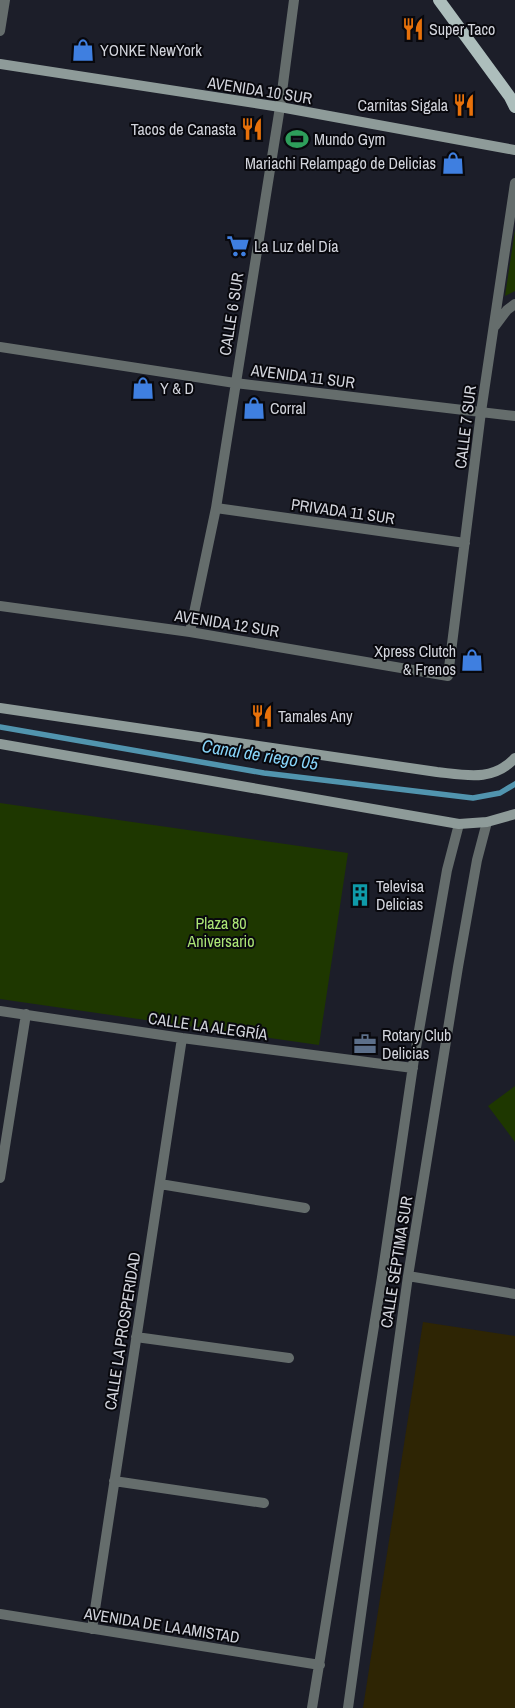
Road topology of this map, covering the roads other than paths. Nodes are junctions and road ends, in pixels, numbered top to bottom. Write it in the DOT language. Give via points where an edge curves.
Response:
graph roads {
  1 [pos="5,0"];
  2 [pos="294,0"];
  3 [pos="440,0"];
  4 [pos="0,30"];
  5 [pos="0,64"];
  6 [pos="513,102"];
  7 [pos="280,107"];
  8 [pos="515,150"];
  9 [pos="515,183"];
  10 [pos="515,304"];
  11 [pos="494,327"];
  12 [pos="0,347"];
  13 [pos="235,383"];
  14 [pos="481,412"];
  15 [pos="515,416"];
  16 [pos="216,508"];
  17 [pos="465,543"];
  18 [pos="0,606"];
  19 [pos="190,632"];
  20 [pos="448,676"];
  21 [pos="0,708"];
  22 [pos="0,744"];
  23 [pos="515,758"];
  24 [pos="515,814"];
  25 [pos="487,822"];
  26 [pos="459,824"];
  27 [pos="0,1010"];
  28 [pos="26,1014"];
  29 [pos="182,1038"];
  30 [pos="413,1068"];
  31 [pos="0,1178"];
  32 [pos="160,1184"];
  33 [pos="305,1208"];
  34 [pos="408,1276"];
  35 [pos="515,1294"];
  36 [pos="136,1336"];
  37 [pos="289,1358"];
  38 [pos="114,1481"];
  39 [pos="264,1503"];
  40 [pos="0,1614"];
  41 [pos="92,1629"];
  42 [pos="320,1665"];
  43 [pos="312,1708"];
  44 [pos="348,1708"];
  1 -- 4 [label="street"];
  2 -- 7 [label="street, CALLE 6 SUR"];
  3 -- 6 [label="main road"];
  5 -- 7 [label="main road, AVENIDA 10 SUR"];
  7 -- 8 [label="main road, AVENIDA 10 SUR"];
  7 -- 13 [label="street, CALLE 6 SUR"];
  9 -- 11 [label="street, CALLE 7 SUR"];
  10 -- 11 [label="street"];
  11 -- 14 [label="street, CALLE 7 SUR"];
  12 -- 13 [label="street, AVENIDA 11 SUR"];
  13 -- 14 [label="street, AVENIDA 11 SUR"];
  13 -- 16 [label="street, CALLE 6 SUR"];
  14 -- 15 [label="street, AVENIDA 11 SUR"];
  14 -- 17 [label="street, CALLE 7 SUR"];
  16 -- 17 [label="street, PRIVADA 11 SUR"];
  16 -- 19 [label="street, CALLE 6 SUR"];
  17 -- 20 [label="street, CALLE 7 SUR"];
  18 -- 19 [label="street, AVENIDA 12 SUR"];
  19 -- 20 [label="street, AVENIDA 12 SUR"];
  21 -- 23 [label="main road" via="437,772 481,776 496,771"];
  22 -- 26 [label="main road"];
  24 -- 25 [label="main road"];
  25 -- 26 [label="main road"];
  25 -- 34 [label="street, CALLE SÉPTIMA SUR" via="477,860"];
  26 -- 30 [label="street, CALLE SÉPTIMA SUR" via="447,870"];
  27 -- 28 [label="street, CALLE LA ALEGRÍA"];
  28 -- 29 [label="street, CALLE LA ALEGRÍA"];
  28 -- 31 [label="street"];
  29 -- 30 [label="street, CALLE LA ALEGRÍA"];
  29 -- 32 [label="street, CALLE LA PROSPERIDAD"];
  30 -- 42 [label="street, CALLE SÉPTIMA SUR"];
  32 -- 33 [label="street"];
  32 -- 36 [label="street, CALLE LA PROSPERIDAD"];
  34 -- 35 [label="street"];
  34 -- 44 [label="street, CALLE SÉPTIMA SUR"];
  36 -- 37 [label="street"];
  36 -- 38 [label="street, CALLE LA PROSPERIDAD"];
  38 -- 39 [label="street"];
  38 -- 41 [label="street, CALLE LA PROSPERIDAD"];
  40 -- 41 [label="street, AVENIDA DE LA AMISTAD"];
  41 -- 42 [label="street, AVENIDA DE LA AMISTAD"];
  42 -- 43 [label="street, CALLE SÉPTIMA SUR"];
}
